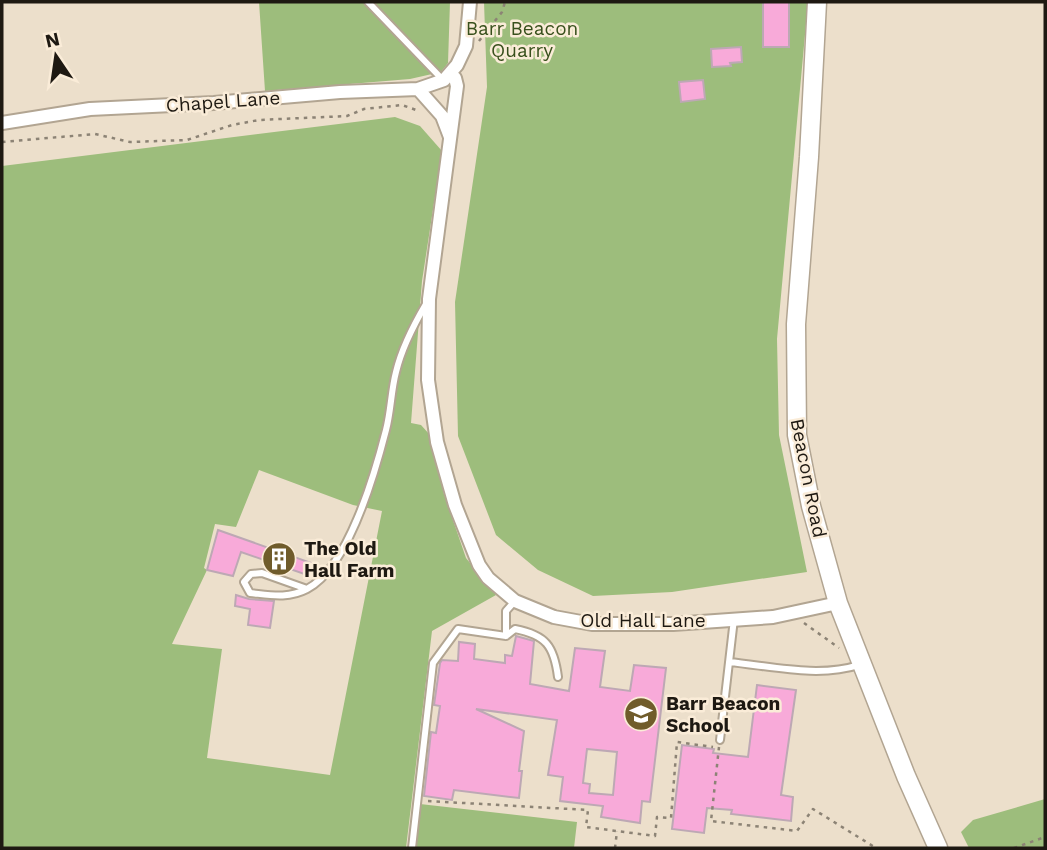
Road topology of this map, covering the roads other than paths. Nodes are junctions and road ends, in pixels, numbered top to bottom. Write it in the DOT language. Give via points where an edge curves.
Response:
graph roads {
  1 [pos="368,2"];
  2 [pos="470,2"];
  3 [pos="817,2"];
  4 [pos="447,77"];
  5 [pos="418,89"];
  6 [pos="2,123"];
  7 [pos="451,141"];
  8 [pos="429,299"];
  9 [pos="307,589"];
  10 [pos="515,601"];
  11 [pos="838,603"];
  12 [pos="734,620"];
  13 [pos="506,636"];
  14 [pos="729,662"];
  15 [pos="853,667"];
  16 [pos="558,677"];
  17 [pos="720,744"];
  18 [pos="412,848"];
  19 [pos="938,848"];
  1 -- 4 [label="lane"];
  2 -- 4 [label="street" via="466,46"];
  3 -- 11 [label="main road, Beacon Road" via="796,324 797,435 810,506"];
  4 -- 5 [label="street, Chapel Lane"];
  4 -- 7 [label="street, Old Hall Lane" via="455,78 457,86"];
  5 -- 6 [label="street, Chapel Lane" via="90,109"];
  5 -- 7 [label="street" via="442,116"];
  7 -- 8 [label="street, Old Hall Lane"];
  8 -- 9 [label="lane" via="407,338 386,428 359,513 336,562"];
  8 -- 10 [label="street, Old Hall Lane" via="428,380 437,442 479,565"];
  9 -- 9 [label="lane" via="287,596 250,593 244,582 251,573 262,573"];
  10 -- 12 [label="street, Old Hall Lane" via="554,617 592,624"];
  10 -- 13 [label="lane" via="506,611"];
  11 -- 12 [label="street, Old Hall Lane"];
  11 -- 15 [label="main road, Beacon Road"];
  12 -- 14 [label="lane"];
  13 -- 16 [label="lane" via="515,629 544,639 556,661"];
  13 -- 18 [label="lane" via="458,629 433,663"];
  14 -- 15 [label="lane" via="804,670"];
  14 -- 17 [label="lane"];
  15 -- 19 [label="main road, Beacon Road"];
}
